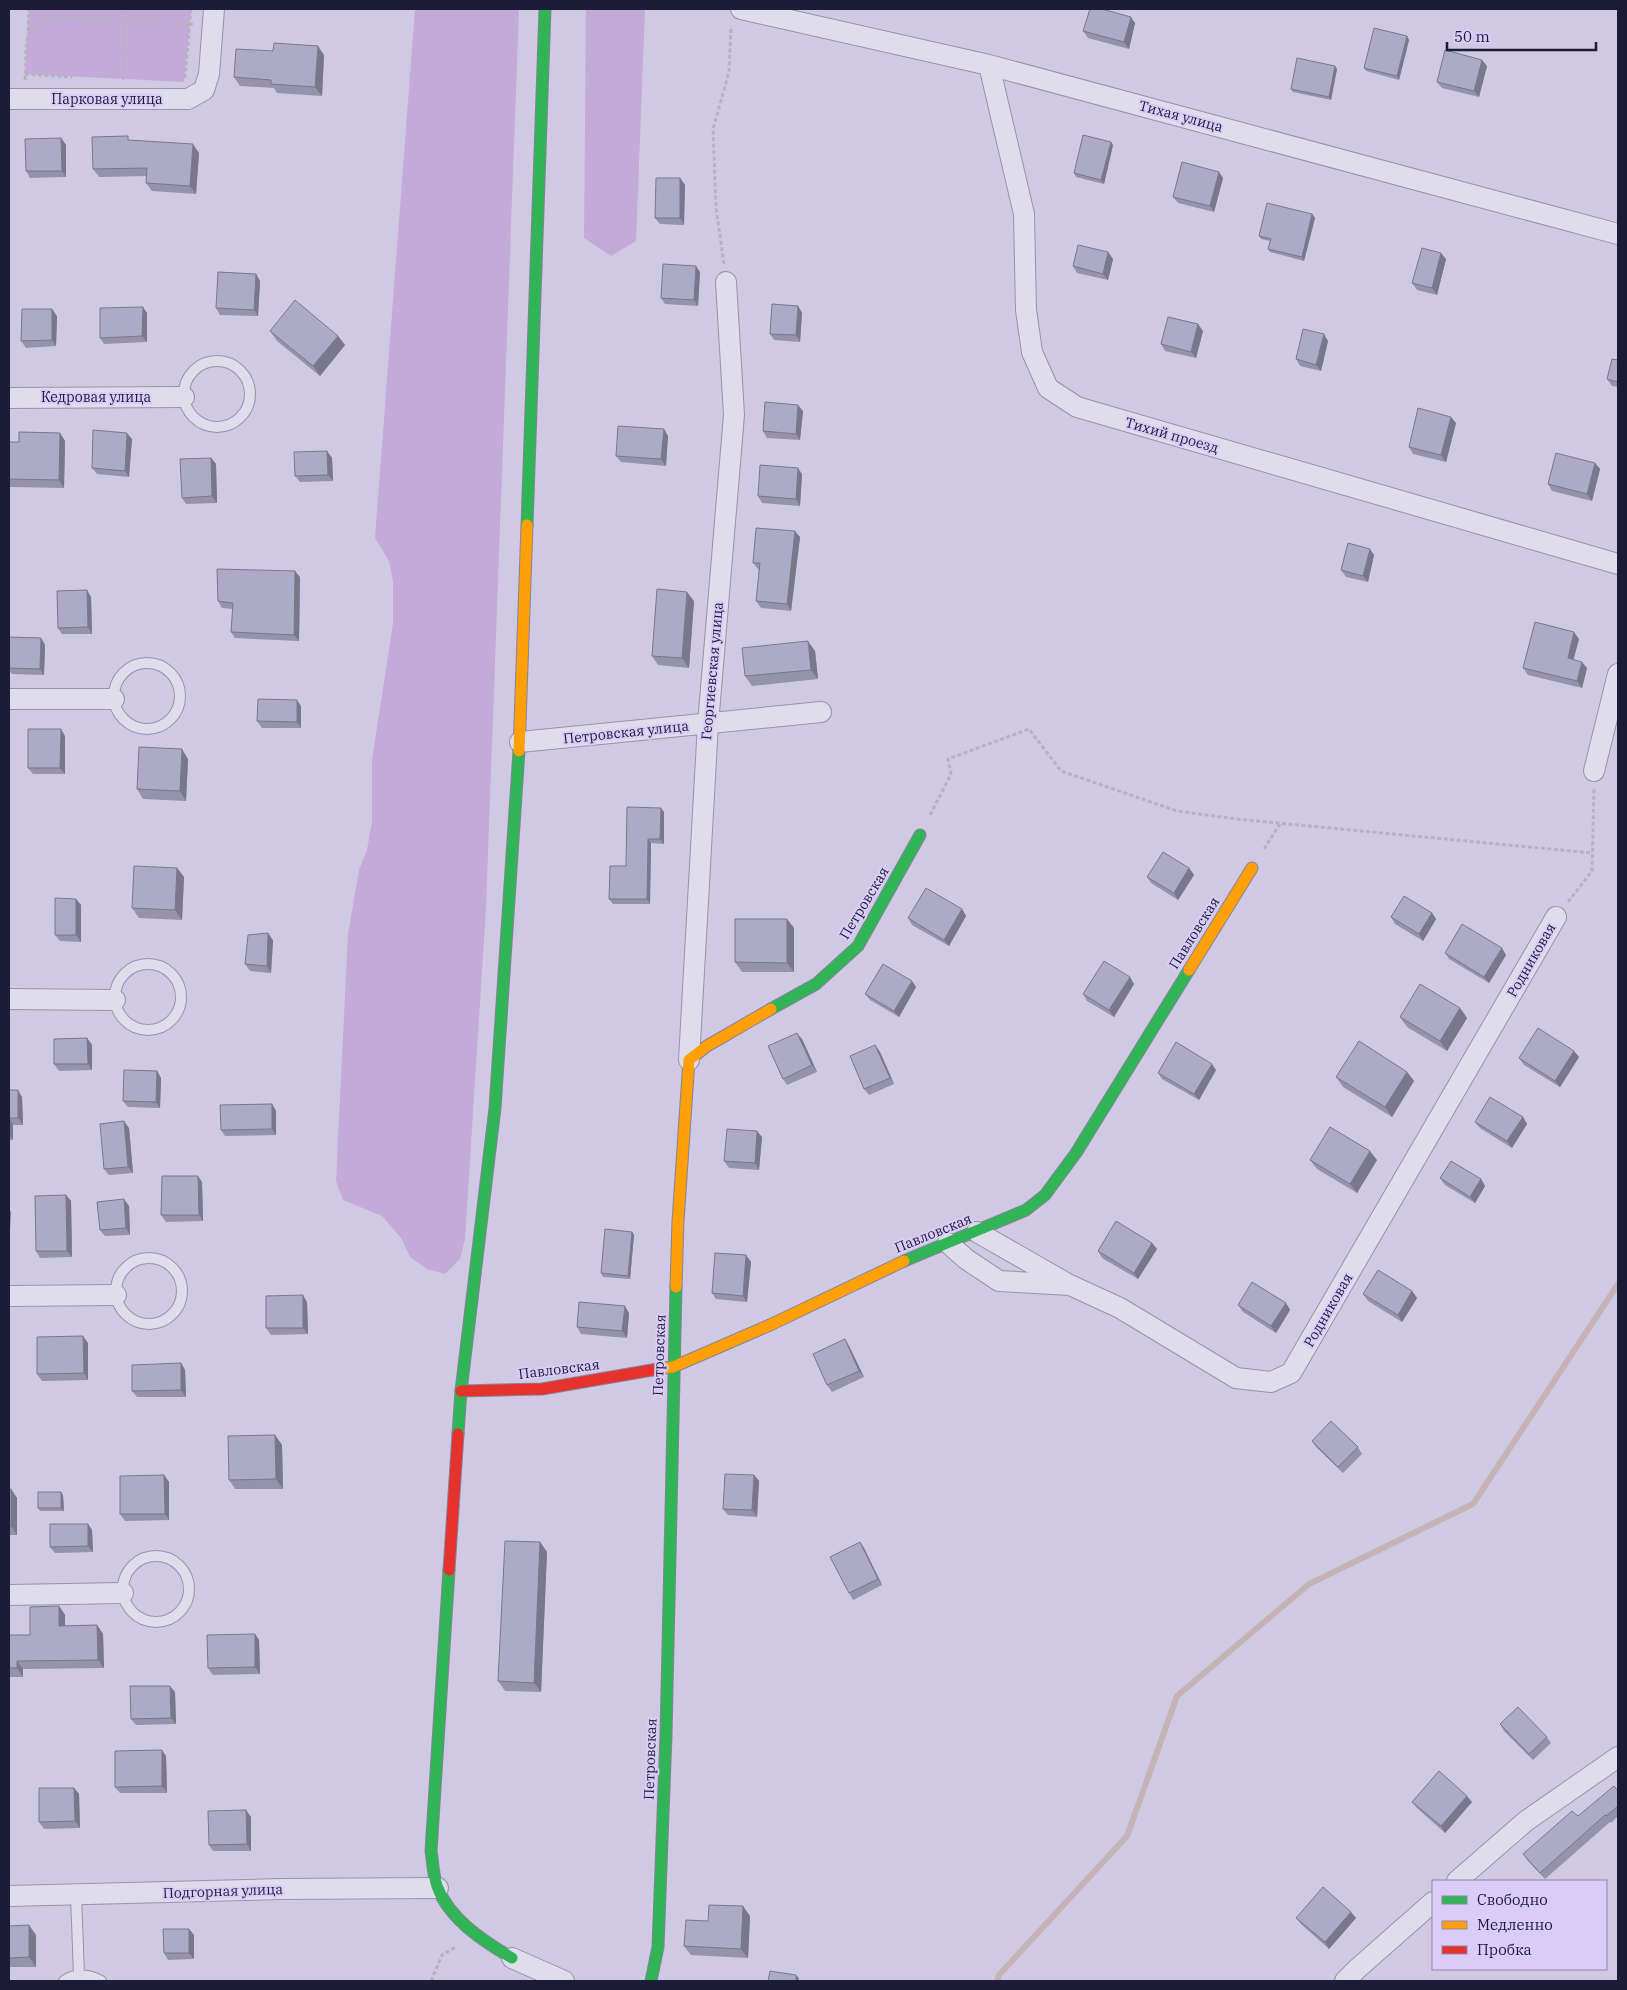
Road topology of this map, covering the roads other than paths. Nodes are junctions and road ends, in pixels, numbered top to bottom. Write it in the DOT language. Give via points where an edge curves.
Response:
graph roads {
  1 [pos="545,9"];
  2 [pos="736,13"];
  3 [pos="213,17"];
  4 [pos="989,65"];
  5 [pos="16,99"];
  6 [pos="1618,234"];
  7 [pos="726,282"];
  8 [pos="184,397"];
  9 [pos="9,398"];
  10 [pos="1618,564"];
  11 [pos="1618,674"];
  12 [pos="9,699"];
  13 [pos="114,699"];
  14 [pos="821,712"];
  15 [pos="708,724"];
  16 [pos="520,742"];
  17 [pos="1594,771"];
  18 [pos="920,835"];
  19 [pos="1252,868"];
  20 [pos="1556,917"];
  21 [pos="9,999"];
  22 [pos="114,1000"];
  23 [pos="689,1060"];
  24 [pos="977,1232"];
  25 [pos="948,1243"];
  26 [pos="1070,1286"];
  27 [pos="116,1295"];
  28 [pos="9,1296"];
  29 [pos="673,1366"];
  30 [pos="461,1391"];
  31 [pos="123,1593"];
  32 [pos="9,1595"];
  33 [pos="1618,1757"];
  34 [pos="1458,1880"];
  35 [pos="438,1888"];
  36 [pos="76,1895"];
  37 [pos="9,1896"];
  38 [pos="1432,1903"];
  39 [pos="512,1958"];
  40 [pos="79,1975"];
  41 [pos="64,1981"];
  42 [pos="101,1981"];
  43 [pos="564,1981"];
  44 [pos="652,1981"];
  45 [pos="1345,1981"];
  1 -- 16 [label="street"];
  2 -- 4 [label="street, Тихая улица"];
  3 -- 5 [label="street, Парковая улица" via="209,74 204,90 188,99"];
  4 -- 6 [label="street, Тихая улица"];
  4 -- 10 [label="street, Тихий проезд" via="1024,214 1026,310 1032,352 1048,388 1077,407"];
  7 -- 15 [label="street, Георгиевская улица" via="734,415"];
  8 -- 8 [label="lane" via="189,375 208,361 219,360 235,366 247,379 250,390 248,405 239,418 220,427 210,426 192,416"];
  8 -- 9 [label="street, Кедровая улица"];
  11 -- 17 [label="street"];
  12 -- 13 [label="street"];
  13 -- 13 [label="lane" via="119,677 138,664 149,663 165,669 177,681 180,692 180,703 173,716 150,729 130,725 116,710"];
  14 -- 15 [label="street, Петровская улица"];
  15 -- 16 [label="street, Петровская улица"];
  15 -- 23 [label="street, Георгиевская улица"];
  16 -- 30 [label="street" via="495,1108"];
  18 -- 23 [label="street, Петровская" via="858,946 816,984 707,1046"];
  19 -- 24 [label="street, Павловская" via="1076,1153 1045,1195 1026,1210"];
  20 -- 26 [label="street, Родниковая" via="1291,1373 1271,1382 1236,1378 1120,1308"];
  21 -- 22 [label="street"];
  22 -- 22 [label="lane" via="115,990 125,972 144,964 154,964 172,974 181,993 175,1015 157,1029 145,1030 129,1024"];
  23 -- 29 [label="street, Петровская" via="678,1221"];
  24 -- 25 [label="street, Павловская"];
  24 -- 26 [label="street"];
  25 -- 26 [label="street, Родниковая" via="999,1281"];
  25 -- 29 [label="street, Павловская" via="883,1269 770,1325"];
  27 -- 27 [label="lane" via="117,1283 126,1268 140,1259 163,1260 173,1267 183,1287 178,1308 163,1321 153,1324 129,1316"];
  27 -- 28 [label="street"];
  29 -- 30 [label="street, Павловская" via="542,1389"];
  29 -- 44 [label="street, Петровская" via="665,1764 658,1947"];
  30 -- 35 [label="street" via="431,1851"];
  31 -- 31 [label="lane" via="124,1581 132,1566 147,1557 158,1556 179,1565 189,1586 185,1606 178,1614 160,1622 149,1622 131,1612"];
  31 -- 32 [label="street"];
  33 -- 34 [label="street" via="1526,1821"];
  35 -- 36 [label="street, Подгорная улица"];
  35 -- 39 [label="street" via="459,1921 489,1945"];
  36 -- 37 [label="street, Подгорная улица"];
  36 -- 40 [label="lane"];
  38 -- 45 [label="street"];
  39 -- 43 [label="street"];
  40 -- 41 [label="lane"];
  40 -- 42 [label="lane"];
}
